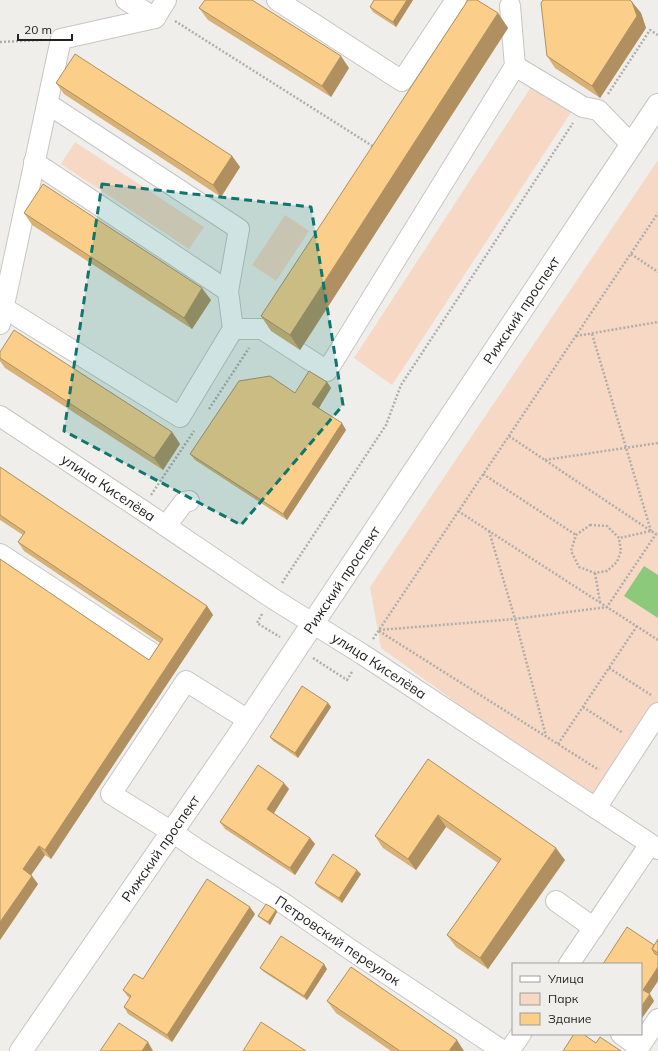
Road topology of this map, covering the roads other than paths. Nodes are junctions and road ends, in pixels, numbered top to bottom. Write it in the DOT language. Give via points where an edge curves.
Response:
graph roads {
  1 [pos="126,0"];
  2 [pos="277,0"];
  3 [pos="456,0"];
  4 [pos="508,2"];
  5 [pos="160,10"];
  6 [pos="515,66"];
  7 [pos="48,104"];
  8 [pos="658,105"];
  9 [pos="631,144"];
  10 [pos="34,162"];
  11 [pos="228,291"];
  12 [pos="2,316"];
  13 [pos="233,329"];
  14 [pos="0,416"];
  15 [pos="189,501"];
  16 [pos="166,526"];
  17 [pos="0,554"];
  18 [pos="314,623"];
  19 [pos="174,670"];
  20 [pos="656,705"];
  21 [pos="248,720"];
  22 [pos="596,808"];
  23 [pos="172,832"];
  24 [pos="654,846"];
  25 [pos="556,901"];
  26 [pos="594,928"];
  27 [pos="570,963"];
  28 [pos="658,1019"];
  29 [pos="520,1035"];
  30 [pos="622,1035"];
  31 [pos="642,1049"];
  32 [pos="21,1051"];
  33 [pos="503,1051"];
  34 [pos="509,1051"];
  1 -- 5 [label="street"];
  2 -- 3 [label="street" via="402,81"];
  4 -- 6 [label="street"];
  5 -- 7 [label="street" via="62,40"];
  6 -- 9 [label="street" via="590,109"];
  6 -- 13 [label="street" via="328,371 262,329"];
  7 -- 10 [label="street"];
  7 -- 11 [label="street" via="239,229"];
  8 -- 9 [label="main road, Рижский проспект"];
  9 -- 18 [label="main road, Рижский проспект"];
  10 -- 11 [label="street"];
  10 -- 12 [label="street"];
  11 -- 13 [label="street"];
  12 -- 13 [label="street" via="180,417"];
  14 -- 16 [label="street, улица Киселёва"];
  15 -- 16 [label="street" via="184,502"];
  16 -- 18 [label="street, улица Киселёва" via="272,598"];
  17 -- 19 [label="street"];
  18 -- 21 [label="main road, Рижский проспект"];
  18 -- 22 [label="street, улица Киселёва"];
  19 -- 21 [label="street"];
  19 -- 23 [label="street, Петровский переулок" via="111,794"];
  20 -- 22 [label="street"];
  21 -- 23 [label="main road, Рижский проспект"];
  22 -- 24 [label="street, улица Киселёва"];
  23 -- 32 [label="main road, Рижский проспект"];
  23 -- 33 [label="street, Петровский переулок" via="201,861 283,904"];
  24 -- 26 [label="street"];
  25 -- 26 [label="street"];
  26 -- 27 [label="street"];
  28 -- 31 [label="street"];
  29 -- 34 [label="street"];
  30 -- 31 [label="street"];
}
